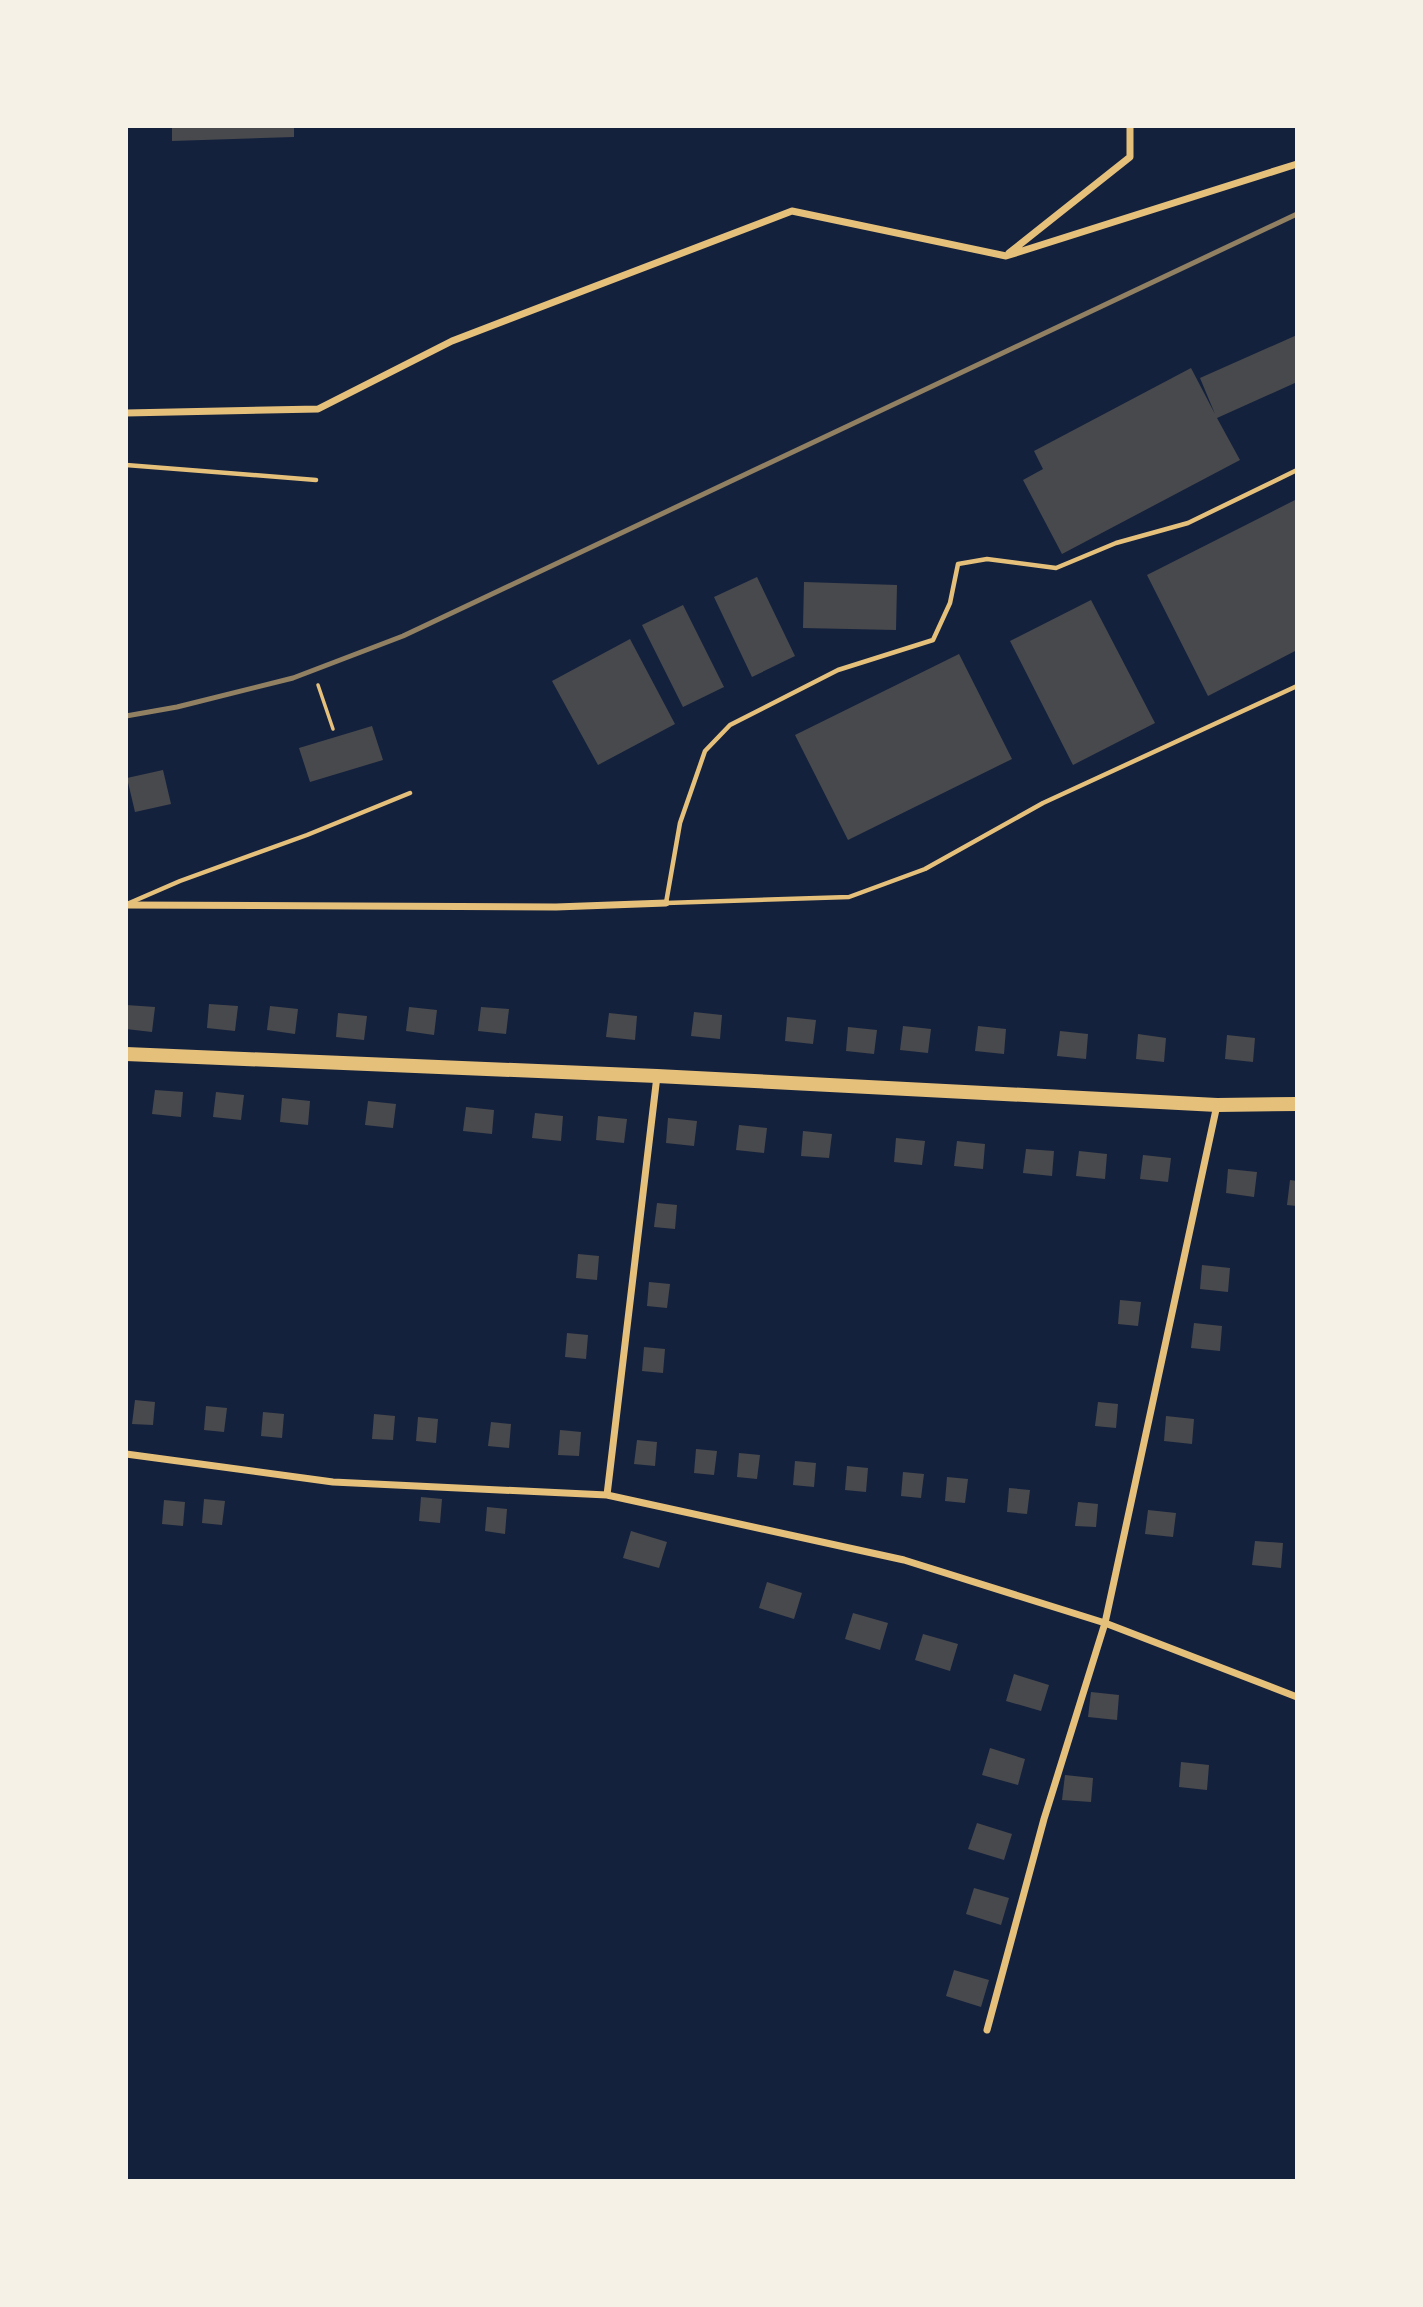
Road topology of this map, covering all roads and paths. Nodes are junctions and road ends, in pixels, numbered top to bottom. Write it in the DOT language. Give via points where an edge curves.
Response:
graph roads {
  1 [pos="1130,126"];
  2 [pos="1297,164"];
  3 [pos="1006,256"];
  4 [pos="126,413"];
  5 [pos="126,465"];
  6 [pos="1297,470"];
  7 [pos="316,480"];
  8 [pos="318,685"];
  9 [pos="1297,686"];
  10 [pos="333,729"];
  11 [pos="410,793"];
  12 [pos="666,903"];
  13 [pos="126,905"];
  14 [pos="126,1054"];
  15 [pos="657,1076"];
  16 [pos="1297,1104"];
  17 [pos="1217,1105"];
  18 [pos="126,1454"];
  19 [pos="607,1496"];
  20 [pos="1105,1623"];
  21 [pos="1297,1697"];
  22 [pos="987,2030"];
  1 -- 3 [label="street" via="1130,157"];
  2 -- 3 [label="street"];
  3 -- 4 [label="street" via="792,211 452,341 318,409"];
  5 -- 7 [label="lane"];
  6 -- 12 [label="lane" via="1188,523 1116,542 1056,568 987,559 958,564 950,603 933,640 838,670 730,724 705,751 680,824"];
  8 -- 10 [label="path"];
  9 -- 12 [label="lane" via="1043,803 925,869 849,897"];
  11 -- 13 [label="lane"];
  12 -- 13 [label="street" via="556,907"];
  14 -- 15 [label="main road"];
  15 -- 17 [label="main road"];
  15 -- 19 [label="street"];
  16 -- 17 [label="main road"];
  17 -- 20 [label="street"];
  18 -- 19 [label="street" via="333,1482"];
  19 -- 20 [label="street" via="904,1560"];
  20 -- 21 [label="street"];
  20 -- 22 [label="street" via="1044,1819"];
}
